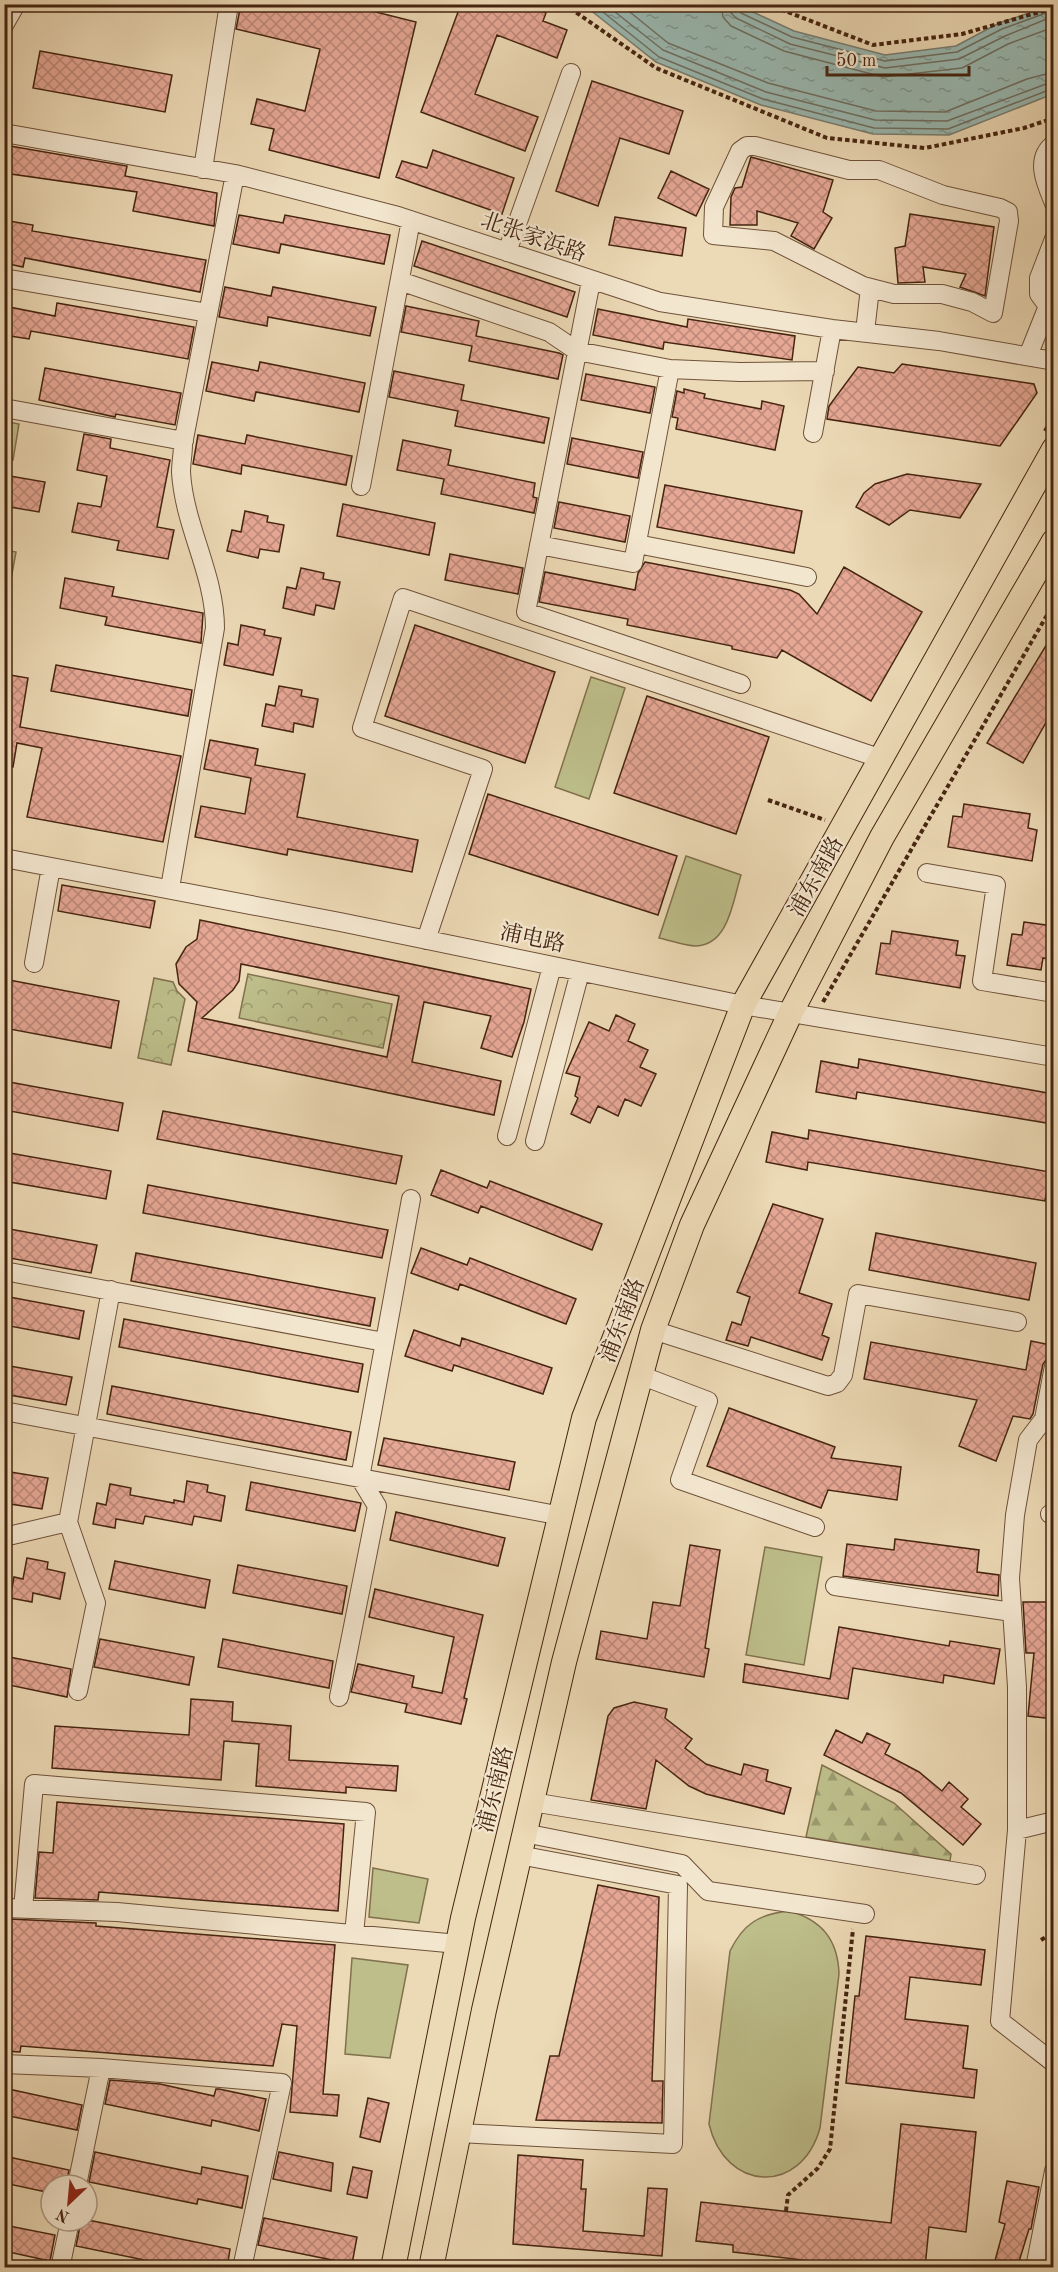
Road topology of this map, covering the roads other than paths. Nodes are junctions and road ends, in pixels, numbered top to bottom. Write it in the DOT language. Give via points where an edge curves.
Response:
graph roads {
  1 [pos="16,4"];
  2 [pos="229,4"];
  3 [pos="4,25"];
  4 [pos="571,73"];
  5 [pos="4,133"];
  6 [pos="1053,144"];
  7 [pos="203,169"];
  8 [pos="235,174"];
  9 [pos="1053,202"];
  10 [pos="411,220"];
  11 [pos="1053,239"];
  12 [pos="507,252"];
  13 [pos="4,278"];
  14 [pos="400,281"];
  15 [pos="591,281"];
  16 [pos="870,288"];
  17 [pos="1051,305"];
  18 [pos="208,313"];
  19 [pos="832,328"];
  20 [pos="865,332"];
  21 [pos="577,351"];
  22 [pos="1028,356"];
  23 [pos="1053,361"];
  24 [pos="670,369"];
  25 [pos="825,371"];
  26 [pos="4,408"];
  27 [pos="813,433"];
  28 [pos="184,441"];
  29 [pos="1053,449"];
  30 [pos="361,486"];
  31 [pos="1053,541"];
  32 [pos="637,544"];
  33 [pos="539,545"];
  34 [pos="807,577"];
  35 [pos="741,684"];
  36 [pos="882,759"];
  37 [pos="4,858"];
  38 [pos="51,867"];
  39 [pos="927,873"];
  40 [pos="170,888"];
  41 [pos="426,940"];
  42 [pos="34,963"];
  43 [pos="552,966"];
  44 [pos="580,972"];
  45 [pos="1053,993"];
  46 [pos="743,1005"];
  47 [pos="802,1016"];
  48 [pos="1053,1057"];
  49 [pos="507,1136"];
  50 [pos="535,1142"];
  51 [pos="411,1199"];
  52 [pos="4,1271"];
  53 [pos="111,1290"];
  54 [pos="1017,1322"];
  55 [pos="653,1330"];
  56 [pos="384,1342"];
  57 [pos="1053,1366"];
  58 [pos="640,1375"];
  59 [pos="4,1411"];
  60 [pos="86,1426"];
  61 [pos="360,1478"];
  62 [pos="562,1516"];
  63 [pos="68,1522"];
  64 [pos="814,1527"];
  65 [pos="4,1537"];
  66 [pos="835,1586"];
  67 [pos="1012,1612"];
  68 [pos="78,1691"];
  69 [pos="339,1697"];
  70 [pos="532,1802"];
  71 [pos="1053,1821"];
  72 [pos="1017,1830"];
  73 [pos="522,1844"];
  74 [pos="976,1875"];
  75 [pos="4,1908"];
  76 [pos="23,1909"];
  77 [pos="860,1914"];
  78 [pos="354,1934"];
  79 [pos="458,1944"];
  80 [pos="1053,2063"];
  81 [pos="4,2064"];
  82 [pos="102,2068"];
  83 [pos="459,2133"];
  84 [pos="1053,2170"];
  85 [pos="80,2173"];
  86 [pos="67,2233"];
  87 [pos="64,2268"];
  88 [pos="242,2268"];
  89 [pos="393,2268"];
  90 [pos="431,2268"];
  91 [pos="1035,2268"];
  1 -- 3 [label="street"];
  2 -- 7 [label="street"];
  4 -- 12 [label="street"];
  5 -- 7 [label="street, 北张家浜路"];
  6 -- 9 [label="street" via="1043,159 1043,178"];
  7 -- 8 [label="street, 北张家浜路"];
  8 -- 10 [label="street, 北张家浜路"];
  8 -- 18 [label="street"];
  10 -- 12 [label="street, 北张家浜路"];
  10 -- 14 [label="street"];
  11 -- 17 [label="street" via="1039,278 1039,294"];
  12 -- 15 [label="street, 北张家浜路"];
  13 -- 18 [label="street"];
  14 -- 21 [label="street" via="549,332"];
  14 -- 30 [label="street"];
  15 -- 19 [label="street, 北张家浜路" via="660,302"];
  15 -- 21 [label="street"];
  16 -- 16 [label="street" via="894,294 942,294 993,313 1008,212 943,195 879,170 849,170 754,146 740,151 714,207 713,235 774,241"];
  16 -- 20 [label="street"];
  17 -- 22 [label="street"];
  18 -- 28 [label="street"];
  19 -- 20 [label="street, 北张家浜路"];
  19 -- 25 [label="street"];
  20 -- 22 [label="street, 北张家浜路"];
  21 -- 24 [label="street"];
  21 -- 33 [label="street"];
  22 -- 23 [label="street, 北张家浜路"];
  24 -- 25 [label="street"];
  24 -- 32 [label="street"];
  25 -- 27 [label="street"];
  26 -- 28 [label="street"];
  28 -- 40 [label="street" via="181,472 211,590 215,628"];
  29 -- 36 [label="main road, 浦东南路"];
  31 -- 47 [label="main road, 浦东南路" via="882,837"];
  32 -- 33 [label="street" via="633,563"];
  32 -- 34 [label="street"];
  33 -- 35 [label="street" via="526,612"];
  36 -- 41 [label="street" via="403,598 362,728 483,769"];
  36 -- 46 [label="main road, 浦东南路"];
  37 -- 38 [label="street, 浦电路"];
  38 -- 40 [label="street, 浦电路"];
  38 -- 42 [label="street"];
  39 -- 45 [label="street" via="996,885 982,981"];
  40 -- 41 [label="street, 浦电路"];
  41 -- 43 [label="street, 浦电路"];
  43 -- 44 [label="street, 浦电路"];
  43 -- 49 [label="street"];
  44 -- 46 [label="street, 浦电路"];
  44 -- 50 [label="street"];
  46 -- 47 [label="street, 浦电路"];
  46 -- 62 [label="main road, 浦东南路" via="584,1418"];
  47 -- 48 [label="street, 浦电路"];
  47 -- 55 [label="main road, 浦东南路" via="692,1225"];
  51 -- 56 [label="street"];
  52 -- 53 [label="street"];
  53 -- 56 [label="street"];
  53 -- 60 [label="street"];
  54 -- 55 [label="street" via="858,1294 843,1375 828,1386"];
  55 -- 58 [label="main road, 浦东南路"];
  56 -- 61 [label="street"];
  57 -- 67 [label="street" via="1044,1419 1028,1440 1015,1515 1010,1578"];
  58 -- 64 [label="street" via="708,1401 680,1480"];
  58 -- 70 [label="main road, 浦东南路" via="564,1662"];
  59 -- 60 [label="street"];
  60 -- 61 [label="street"];
  60 -- 63 [label="street"];
  61 -- 62 [label="street"];
  61 -- 69 [label="street" via="377,1506"];
  62 -- 79 [label="main road, 浦东南路"];
  63 -- 65 [label="street"];
  63 -- 68 [label="street" via="96,1603"];
  66 -- 67 [label="street"];
  67 -- 72 [label="street" via="1017,1687"];
  70 -- 73 [label="main road, 浦东南路"];
  70 -- 74 [label="street"];
  71 -- 72 [label="street"];
  72 -- 80 [label="street" via="1000,2020"];
  73 -- 77 [label="street" via="682,1864 708,1891"];
  73 -- 83 [label="main road, 浦东南路"];
  73 -- 83 [label="street" via="678,1885 672,2144"];
  75 -- 76 [label="street"];
  76 -- 78 [label="street" via="117,1912"];
  76 -- 78 [label="street" via="34,1784 366,1812"];
  78 -- 79 [label="street"];
  79 -- 89 [label="main road, 浦东南路"];
  81 -- 82 [label="street"];
  82 -- 85 [label="street"];
  82 -- 88 [label="street" via="282,2083"];
  83 -- 90 [label="main road, 浦东南路"];
  84 -- 91 [label="street"];
  86 -- 87 [label="street"];
}
